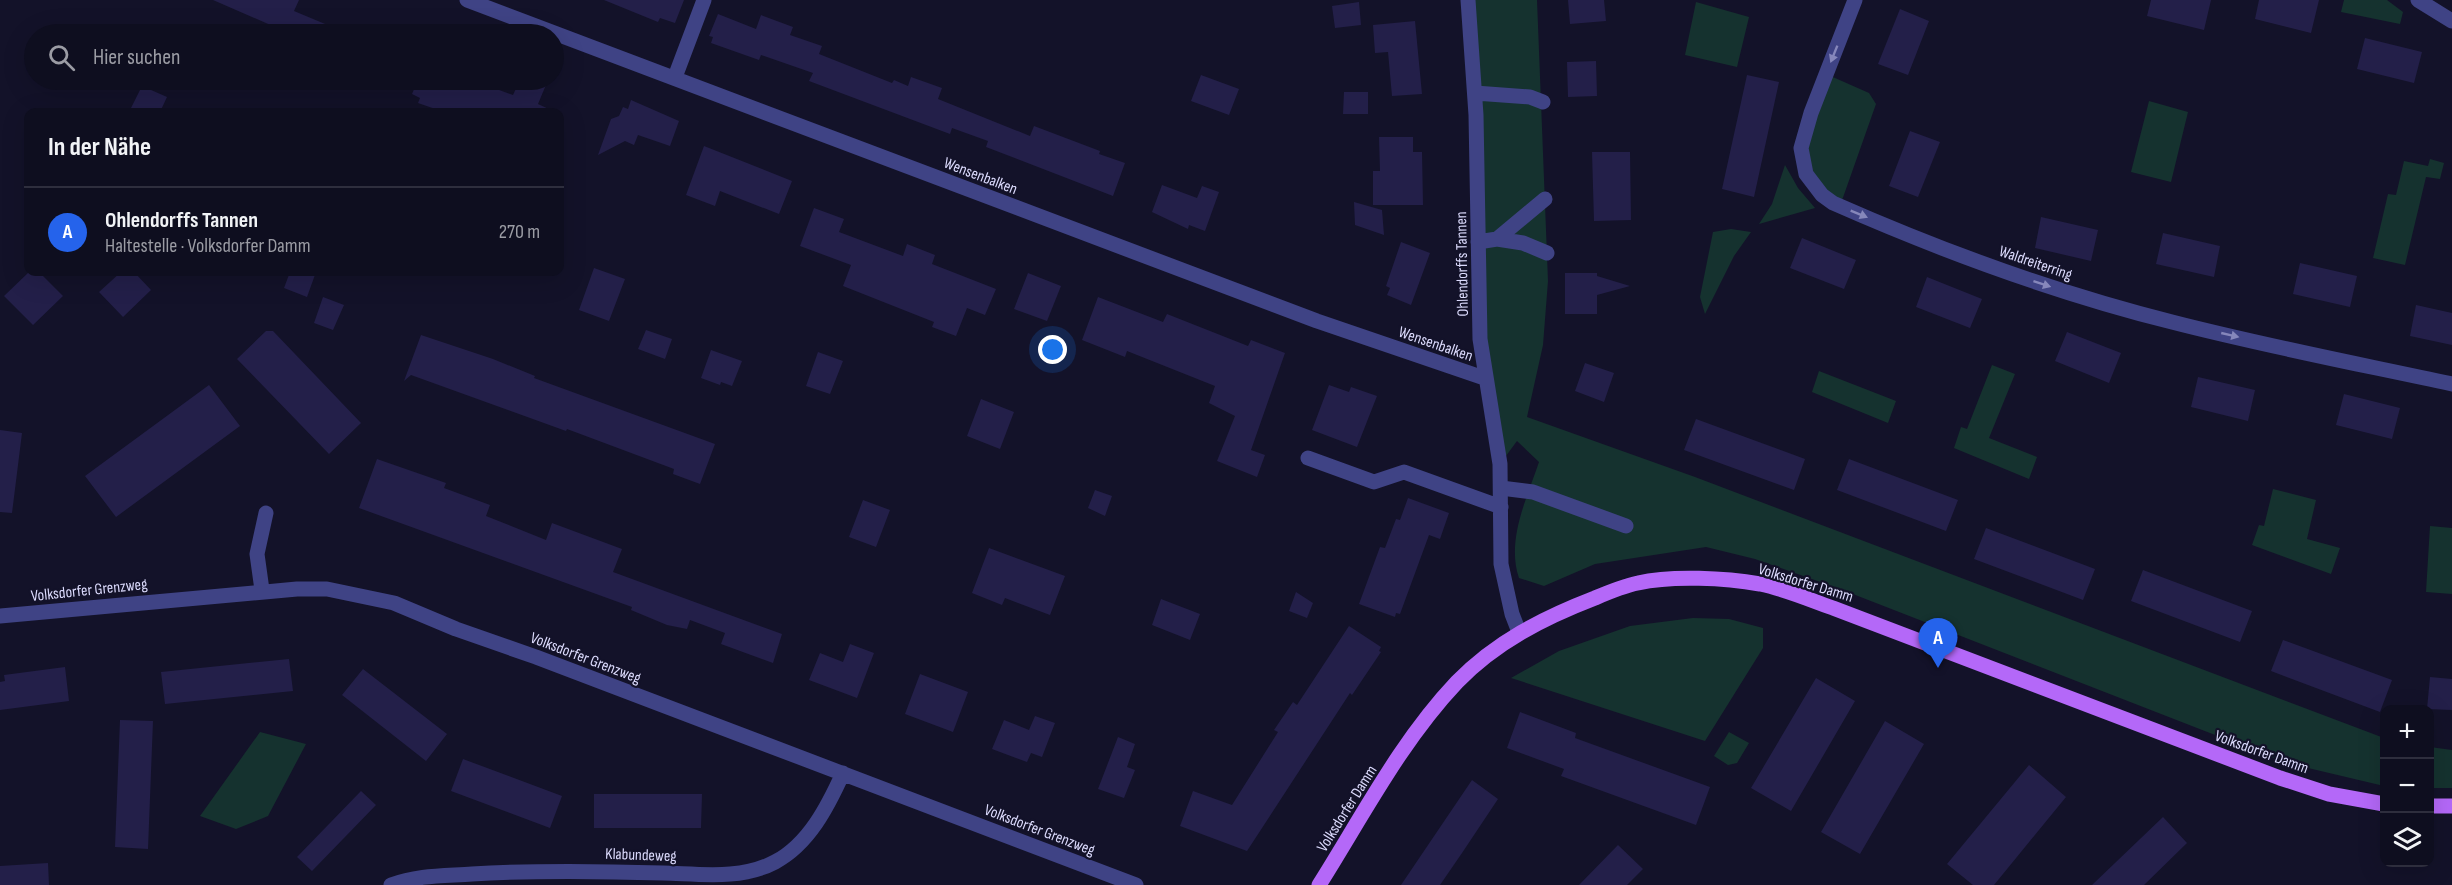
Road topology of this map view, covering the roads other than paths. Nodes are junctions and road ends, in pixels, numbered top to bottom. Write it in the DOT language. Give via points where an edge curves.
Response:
graph roads {
  1 [pos="467,0"];
  2 [pos="704,0"];
  3 [pos="1468,0"];
  4 [pos="1855,0"];
  5 [pos="2418,0"];
  6 [pos="2452,21"];
  7 [pos="532,24"];
  8 [pos="564,36"];
  9 [pos="675,77"];
  10 [pos="1475,93"];
  11 [pos="1543,102"];
  12 [pos="1545,200"];
  13 [pos="1497,239"];
  14 [pos="1478,242"];
  15 [pos="1547,253"];
  16 [pos="1484,378"];
  17 [pos="2452,384"];
  18 [pos="1308,458"];
  19 [pos="1501,488"];
  20 [pos="1501,507"];
  21 [pos="266,513"];
  22 [pos="1626,526"];
  23 [pos="262,590"];
  24 [pos="0,616"];
  25 [pos="1520,632"];
  26 [pos="843,773"];
  27 [pos="2380,803"];
  28 [pos="2434,806"];
  29 [pos="2452,806"];
  30 [pos="391,885"];
  31 [pos="1136,885"];
  32 [pos="1319,885"];
  1 -- 7 [label="street, Wensenbalken"];
  2 -- 9 [label="street"];
  3 -- 10 [label="street, Ohlendorffs Tannen"];
  4 -- 17 [label="street, Waldreiterring, one-way" via="1801,148 1806,174 1833,203 2008,273 2113,306"];
  5 -- 6 [label="street"];
  8 -- 9 [label="street, Wensenbalken"];
  9 -- 16 [label="street, Wensenbalken" via="1317,321"];
  10 -- 11 [label="street" via="1530,97"];
  10 -- 14 [label="street, Ohlendorffs Tannen"];
  12 -- 13 [label="street"];
  13 -- 14 [label="street"];
  13 -- 15 [label="street" via="1523,243"];
  14 -- 16 [label="street, Ohlendorffs Tannen"];
  16 -- 19 [label="street, Ohlendorffs Tannen"];
  18 -- 20 [label="street" via="1374,482 1404,472"];
  19 -- 20 [label="street, Ohlendorffs Tannen"];
  19 -- 22 [label="street" via="1533,492"];
  20 -- 25 [label="street, Ohlendorffs Tannen" via="1501,564"];
  21 -- 23 [label="street" via="257,554"];
  23 -- 24 [label="street, Volksdorfer Grenzweg"];
  23 -- 26 [label="street, Volksdorfer Grenzweg" via="327,589 394,603"];
  25 -- 27 [label="main road, Volksdorfer Damm" via="1550,616 1639,582 1689,579 1761,584 2280,778 2329,794"];
  25 -- 32 [label="main road, Volksdorfer Damm" via="1476,664 1437,707 1408,745"];
  26 -- 30 [label="street, Klabundeweg" via="821,817 792,851 757,870 720,874 525,870 428,875"];
  26 -- 31 [label="street, Volksdorfer Grenzweg"];
  28 -- 29 [label="main road"];
}
